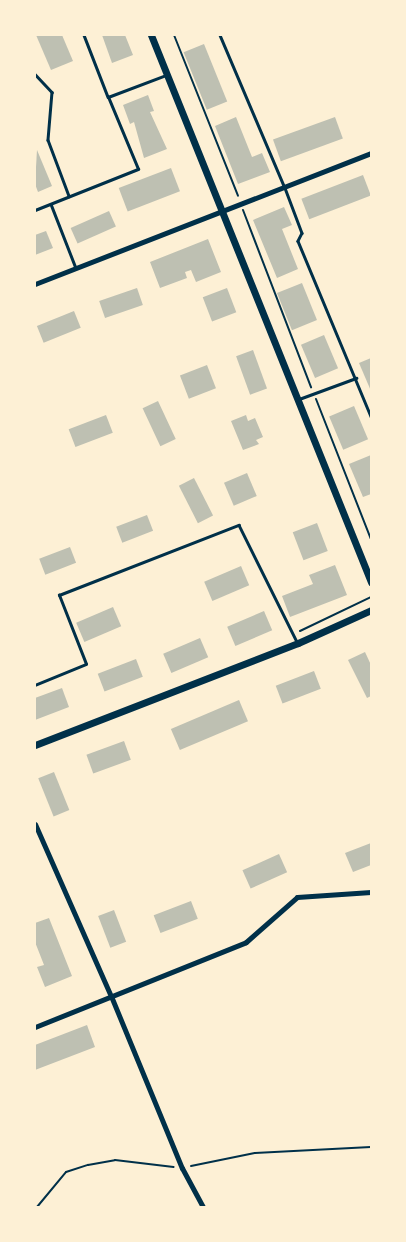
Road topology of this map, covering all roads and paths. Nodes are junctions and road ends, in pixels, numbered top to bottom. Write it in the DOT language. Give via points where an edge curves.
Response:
graph roads {
  1 [pos="84,35"];
  2 [pos="151,35"];
  3 [pos="174,35"];
  4 [pos="220,35"];
  5 [pos="35,74"];
  6 [pos="167,75"];
  7 [pos="108,97"];
  8 [pos="371,153"];
  9 [pos="285,188"];
  10 [pos="69,196"];
  11 [pos="51,204"];
  12 [pos="241,206"];
  13 [pos="35,210"];
  14 [pos="222,214"];
  15 [pos="76,269"];
  16 [pos="35,284"];
  17 [pos="356,378"];
  18 [pos="314,393"];
  19 [pos="296,400"];
  20 [pos="371,416"];
  21 [pos="371,538"];
  22 [pos="371,582"];
  23 [pos="371,610"];
  24 [pos="298,642"];
  25 [pos="35,685"];
  26 [pos="35,745"];
  27 [pos="35,824"];
  28 [pos="371,892"];
  29 [pos="111,996"];
  30 [pos="35,1027"];
  31 [pos="371,1147"];
  32 [pos="182,1168"];
  33 [pos="36,1207"];
  34 [pos="203,1207"];
  1 -- 7 [label="lane"];
  2 -- 6 [label="street"];
  3 -- 12 [label="path"];
  4 -- 9 [label="lane"];
  5 -- 10 [label="lane" via="52,92 48,140"];
  6 -- 7 [label="lane"];
  6 -- 14 [label="street"];
  7 -- 10 [label="lane" via="138,169"];
  8 -- 9 [label="street"];
  9 -- 12 [label="street"];
  9 -- 17 [label="lane" via="302,233 298,240"];
  10 -- 11 [label="lane"];
  11 -- 13 [label="lane"];
  11 -- 15 [label="lane"];
  12 -- 14 [label="street"];
  12 -- 18 [label="path"];
  14 -- 15 [label="street"];
  14 -- 19 [label="street"];
  15 -- 16 [label="street"];
  17 -- 18 [label="lane"];
  17 -- 20 [label="lane"];
  18 -- 19 [label="lane"];
  18 -- 21 [label="path"];
  19 -- 22 [label="street"];
  23 -- 24 [label="street"];
  24 -- 25 [label="lane" via="239,526 59,595 86,664"];
  24 -- 26 [label="street"];
  27 -- 29 [label="street"];
  28 -- 29 [label="street" via="297,897 246,942"];
  29 -- 30 [label="street"];
  29 -- 32 [label="street"];
  31 -- 32 [label="path" via="255,1154"];
  32 -- 33 [label="path" via="115,1160 88,1165 66,1172"];
  32 -- 34 [label="street"];
}
